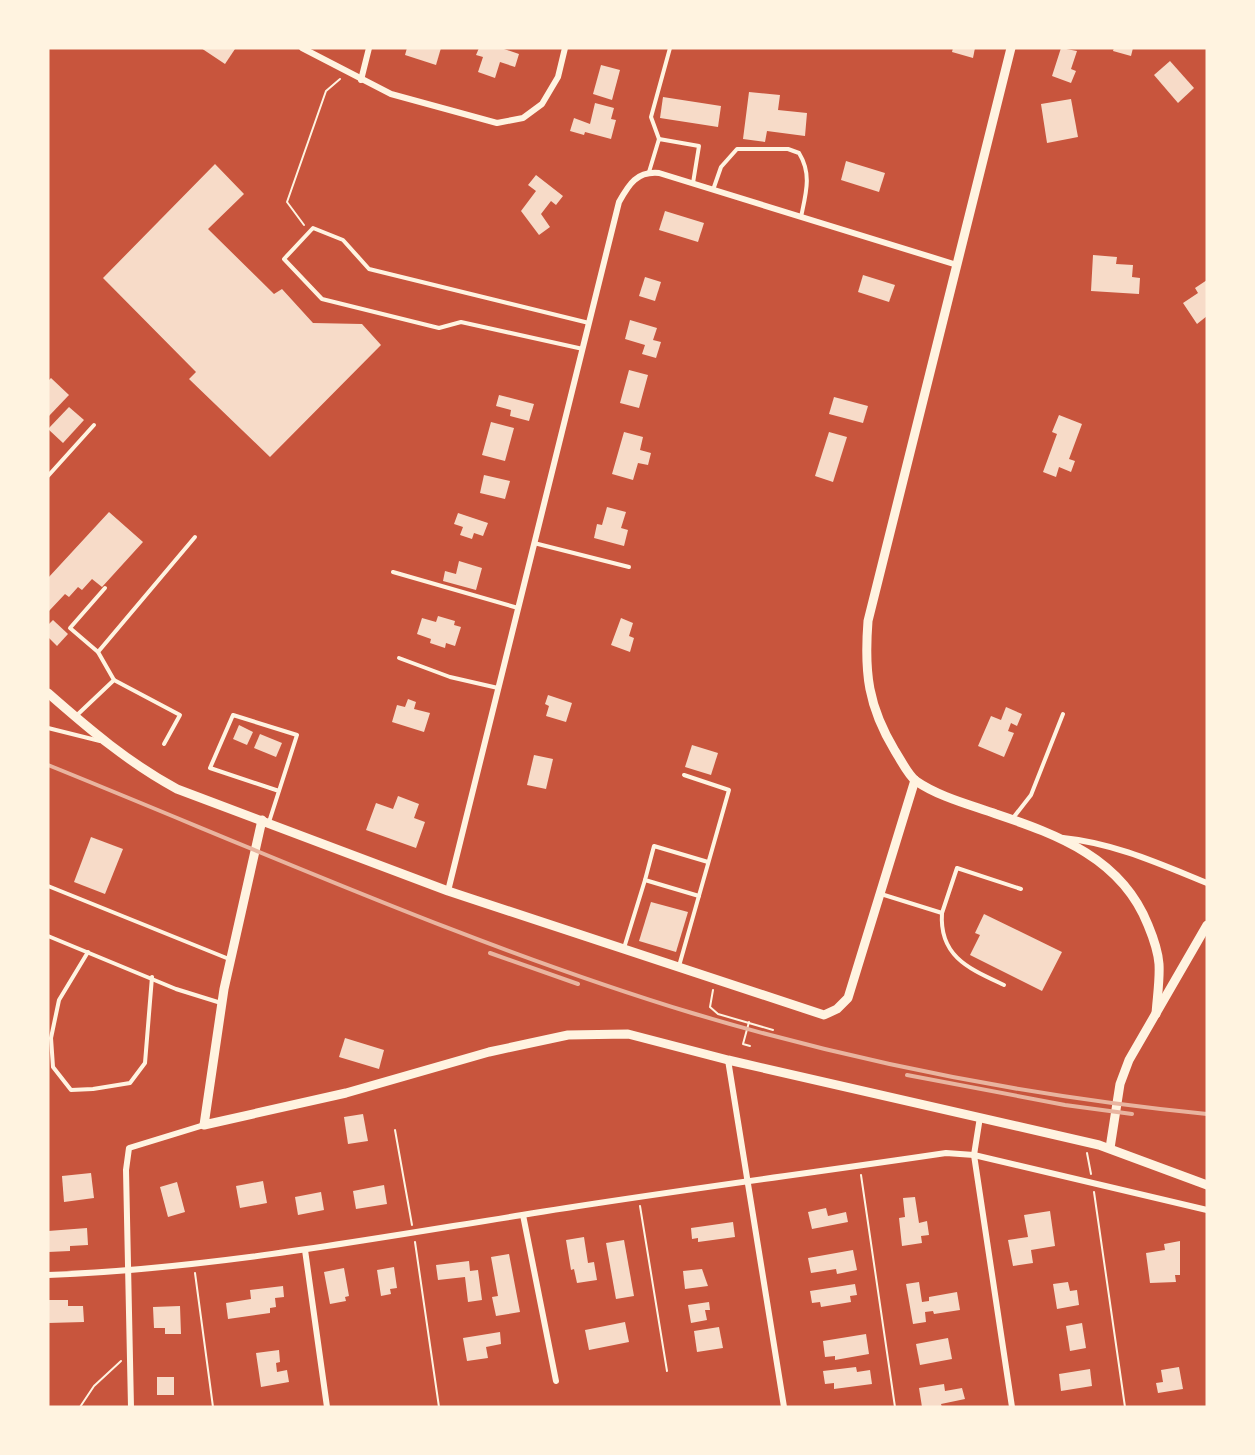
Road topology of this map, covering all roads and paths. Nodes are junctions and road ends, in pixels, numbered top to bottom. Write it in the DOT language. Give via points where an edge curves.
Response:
graph roads {
  1 [pos="302,48"];
  2 [pos="369,48"];
  3 [pos="565,48"];
  4 [pos="670,48"];
  5 [pos="1011,48"];
  6 [pos="343,70"];
  7 [pos="361,80"];
  8 [pos="659,139"];
  9 [pos="649,172"];
  10 [pos="693,184"];
  11 [pos="713,190"];
  12 [pos="801,217"];
  13 [pos="309,232"];
  14 [pos="957,265"];
  15 [pos="589,323"];
  16 [pos="583,349"];
  17 [pos="94,425"];
  18 [pos="48,476"];
  19 [pos="195,537"];
  20 [pos="534,543"];
  21 [pos="629,567"];
  22 [pos="393,572"];
  23 [pos="105,588"];
  24 [pos="519,609"];
  25 [pos="98,652"];
  26 [pos="399,658"];
  27 [pos="114,680"];
  28 [pos="499,688"];
  29 [pos="48,693"];
  30 [pos="1063,714"];
  31 [pos="75,717"];
  32 [pos="48,728"];
  33 [pos="104,742"];
  34 [pos="164,744"];
  35 [pos="684,775"];
  36 [pos="915,780"];
  37 [pos="279,791"];
  38 [pos="1012,819"];
  39 [pos="265,821"];
  40 [pos="1063,838"];
  41 [pos="708,862"];
  42 [pos="645,880"];
  43 [pos="1207,883"];
  44 [pos="48,886"];
  45 [pos="1021,889"];
  46 [pos="448,891"];
  47 [pos="880,894"];
  48 [pos="699,896"];
  49 [pos="942,913"];
  50 [pos="1207,925"];
  51 [pos="48,936"];
  52 [pos="623,950"];
  53 [pos="88,952"];
  54 [pos="230,959"];
  55 [pos="678,968"];
  56 [pos="701,975"];
  57 [pos="152,978"];
  58 [pos="1004,985"];
  59 [pos="222,1003"];
  60 [pos="1156,1014"];
  61 [pos="749,1022"];
  62 [pos="773,1030"];
  63 [pos="750,1046"];
  64 [pos="728,1060"];
  65 [pos="981,1116"];
  66 [pos="204,1125"];
  67 [pos="396,1130"];
  68 [pos="1085,1142"];
  69 [pos="1110,1148"];
  70 [pos="974,1155"];
  71 [pos="859,1166"];
  72 [pos="1093,1181"];
  73 [pos="745,1182"];
  74 [pos="1207,1185"];
  75 [pos="639,1197"];
  76 [pos="1207,1210"];
  77 [pos="523,1215"];
  78 [pos="413,1234"];
  79 [pos="305,1250"];
  80 [pos="194,1265"];
  81 [pos="127,1272"];
  82 [pos="48,1275"];
  83 [pos="129,1359"];
  84 [pos="667,1371"];
  85 [pos="556,1381"];
  86 [pos="80,1407"];
  87 [pos="131,1407"];
  88 [pos="213,1407"];
  89 [pos="327,1407"];
  90 [pos="439,1407"];
  91 [pos="784,1407"];
  92 [pos="895,1407"];
  93 [pos="1012,1407"];
  94 [pos="1125,1407"];
  1 -- 6 [label="street"];
  2 -- 7 [label="street"];
  3 -- 7 [label="street" via="552,92 534,113 511,122 497,123 391,94"];
  4 -- 8 [label="lane" via="651,117"];
  5 -- 14 [label="street"];
  6 -- 7 [label="street"];
  6 -- 13 [label="path" via="342,77 326,91 287,202"];
  8 -- 9 [label="lane"];
  8 -- 10 [label="lane" via="699,146"];
  9 -- 10 [label="street"];
  9 -- 15 [label="street" via="629,184 619,202"];
  10 -- 11 [label="street"];
  11 -- 12 [label="street"];
  11 -- 12 [label="lane" via="721,167 736,149 788,149 800,153 807,165"];
  12 -- 14 [label="street"];
  13 -- 15 [label="lane" via="313,228 343,240 369,269"];
  13 -- 16 [label="lane" via="284,259 322,299 439,328 461,322"];
  14 -- 36 [label="street" via="868,621 865,662 872,702 881,728"];
  15 -- 16 [label="street"];
  16 -- 20 [label="street"];
  17 -- 18 [label="lane"];
  19 -- 25 [label="lane"];
  20 -- 21 [label="lane"];
  20 -- 24 [label="street"];
  22 -- 24 [label="lane"];
  23 -- 25 [label="lane" via="70,628"];
  24 -- 28 [label="street"];
  25 -- 27 [label="lane"];
  26 -- 28 [label="lane" via="450,677"];
  27 -- 31 [label="lane"];
  27 -- 34 [label="lane" via="180,716"];
  28 -- 46 [label="street"];
  29 -- 31 [label="street"];
  30 -- 38 [label="lane" via="1031,795"];
  31 -- 33 [label="street"];
  32 -- 33 [label="lane"];
  33 -- 39 [label="street" via="177,789"];
  35 -- 41 [label="lane" via="729,790"];
  36 -- 38 [label="street"];
  36 -- 47 [label="street"];
  37 -- 37 [label="lane" via="297,735 232,715 210,768"];
  37 -- 39 [label="lane"];
  38 -- 40 [label="street"];
  39 -- 46 [label="street"];
  39 -- 54 [label="street"];
  40 -- 43 [label="street" via="1121,849"];
  40 -- 60 [label="street" via="1097,858 1120,879 1141,907 1159,964"];
  41 -- 42 [label="lane" via="654,846"];
  41 -- 48 [label="lane"];
  42 -- 48 [label="lane"];
  42 -- 52 [label="lane"];
  44 -- 54 [label="lane"];
  45 -- 49 [label="lane" via="957,868"];
  46 -- 52 [label="street"];
  47 -- 49 [label="lane"];
  47 -- 56 [label="street" via="848,998 837,1010 824,1015"];
  48 -- 55 [label="lane"];
  49 -- 58 [label="lane" via="941,929 954,956"];
  50 -- 60 [label="street"];
  51 -- 53 [label="lane"];
  52 -- 55 [label="street"];
  53 -- 57 [label="lane"];
  53 -- 57 [label="lane" via="59,1000 51,1038 53,1067 71,1090 130,1083 145,1063"];
  54 -- 59 [label="street"];
  55 -- 56 [label="street"];
  56 -- 61 [label="path" via="698,986 714,991 710,1007 718,1014"];
  57 -- 59 [label="lane"];
  59 -- 66 [label="street"];
  60 -- 69 [label="street" via="1120,1084"];
  61 -- 62 [label="path"];
  61 -- 63 [label="path" via="743,1044"];
  64 -- 65 [label="street"];
  64 -- 66 [label="street" via="628,1034 568,1035 489,1052 346,1093"];
  64 -- 73 [label="street"];
  65 -- 68 [label="street"];
  65 -- 70 [label="street"];
  66 -- 81 [label="street" via="129,1149"];
  67 -- 78 [label="path"];
  68 -- 69 [label="street"];
  68 -- 72 [label="path"];
  69 -- 74 [label="street"];
  70 -- 71 [label="street" via="946,1153"];
  70 -- 72 [label="street"];
  70 -- 93 [label="street"];
  71 -- 73 [label="street"];
  71 -- 92 [label="path"];
  72 -- 76 [label="street"];
  72 -- 94 [label="path"];
  73 -- 75 [label="street"];
  73 -- 91 [label="street"];
  75 -- 77 [label="street"];
  75 -- 84 [label="path"];
  77 -- 78 [label="street"];
  77 -- 85 [label="street"];
  78 -- 79 [label="street"];
  78 -- 90 [label="path"];
  79 -- 80 [label="street"];
  79 -- 89 [label="street"];
  80 -- 81 [label="street"];
  80 -- 88 [label="path"];
  81 -- 82 [label="street"];
  81 -- 83 [label="street"];
  83 -- 86 [label="path" via="117,1363"];
  83 -- 87 [label="street"];
}
